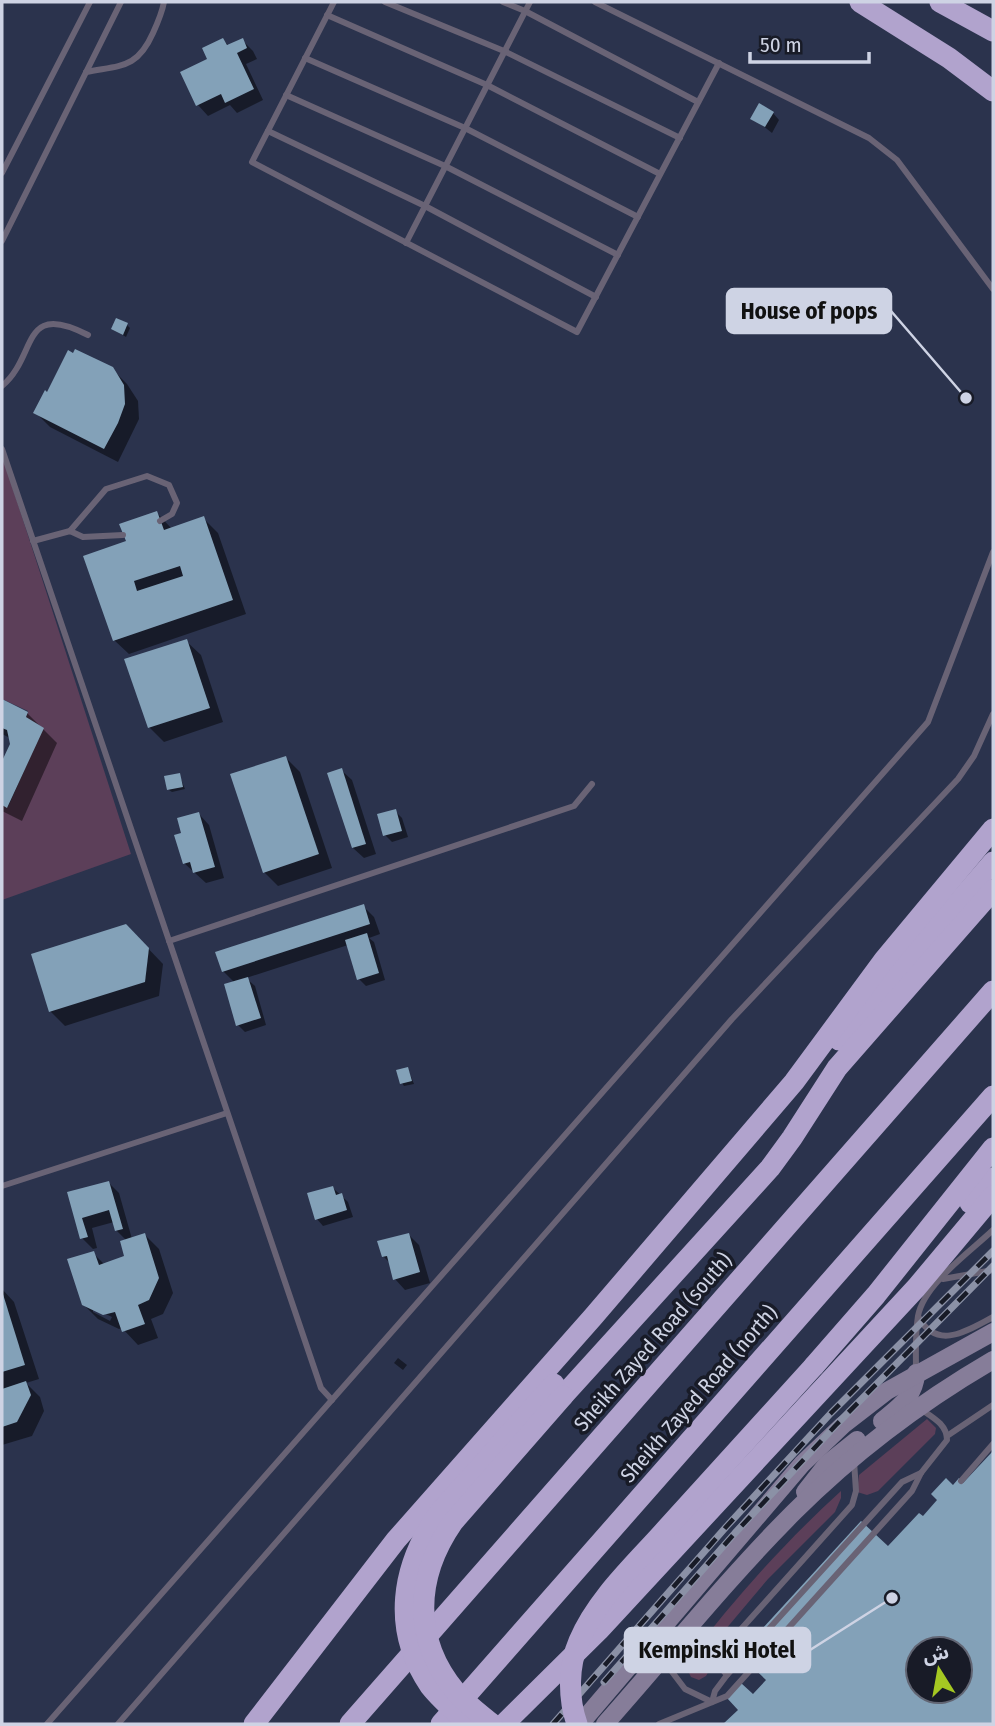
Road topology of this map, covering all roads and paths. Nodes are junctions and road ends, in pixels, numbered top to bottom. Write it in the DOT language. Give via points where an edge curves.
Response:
graph roads {
  1 [pos="90,2"];
  2 [pos="121,2"];
  3 [pos="163,2"];
  4 [pos="334,2"];
  5 [pos="385,2"];
  6 [pos="503,2"];
  7 [pos="530,2"];
  8 [pos="595,2"];
  9 [pos="860,2"];
  10 [pos="940,2"];
  11 [pos="525,11"];
  12 [pos="327,15"];
  13 [pos="993,31"];
  14 [pos="504,51"];
  15 [pos="305,58"];
  16 [pos="949,58"];
  17 [pos="719,64"];
  18 [pos="86,72"];
  19 [pos="487,85"];
  20 [pos="993,91"];
  21 [pos="286,95"];
  22 [pos="993,100"];
  23 [pos="698,103"];
  24 [pos="465,128"];
  25 [pos="268,131"];
  26 [pos="680,138"];
  27 [pos="445,166"];
  28 [pos="2,173"];
  29 [pos="660,174"];
  30 [pos="425,206"];
  31 [pos="638,218"];
  32 [pos="2,242"];
  33 [pos="406,243"];
  34 [pos="618,256"];
  35 [pos="993,289"];
  36 [pos="596,297"];
  37 [pos="88,335"];
  38 [pos="2,386"];
  39 [pos="2,449"];
  40 [pos="160,521"];
  41 [pos="71,531"];
  42 [pos="123,535"];
  43 [pos="33,541"];
  44 [pos="993,552"];
  45 [pos="993,713"];
  46 [pos="592,784"];
  47 [pos="993,829"];
  48 [pos="993,862"];
  49 [pos="993,890"];
  50 [pos="993,907"];
  51 [pos="169,941"];
  52 [pos="993,991"];
  53 [pos="794,1082"];
  54 [pos="993,1096"];
  55 [pos="811,1107"];
  56 [pos="228,1113"];
  57 [pos="993,1148"];
  58 [pos="993,1178"];
  59 [pos="2,1186"];
  60 [pos="989,1202"];
  61 [pos="993,1230"];
  62 [pos="993,1270"];
  63 [pos="941,1279"];
  64 [pos="876,1295"];
  65 [pos="918,1316"];
  66 [pos="993,1317"];
  67 [pos="993,1332"];
  68 [pos="993,1360"];
  69 [pos="916,1373"];
  70 [pos="559,1390"];
  71 [pos="332,1400"];
  72 [pos="993,1405"];
  73 [pos="919,1408"];
  74 [pos="990,1410"];
  75 [pos="947,1436"];
  76 [pos="993,1444"];
  77 [pos="854,1458"];
  78 [pos="921,1473"];
  79 [pos="961,1481"];
  80 [pos="796,1510"];
  81 [pos="663,1659"];
  82 [pos="727,1675"];
  83 [pos="712,1702"];
  84 [pos="47,1724"];
  85 [pos="118,1724"];
  86 [pos="254,1724"];
  87 [pos="350,1724"];
  88 [pos="441,1724"];
  89 [pos="469,1724"];
  90 [pos="492,1724"];
  91 [pos="503,1724"];
  92 [pos="579,1724"];
  93 [pos="606,1724"];
  94 [pos="659,1724"];
  1 -- 28 [label="lane"];
  2 -- 18 [label="lane"];
  3 -- 18 [label="lane" via="162,14 138,59"];
  4 -- 12 [label="lane"];
  5 -- 14 [label="lane"];
  6 -- 11 [label="lane"];
  7 -- 11 [label="lane"];
  8 -- 17 [label="lane"];
  9 -- 16 [label="highway"];
  10 -- 13 [label="highway"];
  11 -- 14 [label="lane"];
  11 -- 23 [label="lane"];
  12 -- 15 [label="lane"];
  12 -- 19 [label="lane"];
  14 -- 19 [label="lane"];
  14 -- 26 [label="lane"];
  15 -- 21 [label="lane"];
  15 -- 24 [label="lane"];
  16 -- 20 [label="highway"];
  16 -- 22 [label="lane"];
  17 -- 23 [label="lane"];
  17 -- 35 [label="lane" via="869,138 897,160"];
  18 -- 32 [label="lane"];
  19 -- 24 [label="lane"];
  19 -- 29 [label="lane"];
  21 -- 25 [label="lane"];
  21 -- 27 [label="lane"];
  23 -- 26 [label="lane"];
  24 -- 27 [label="lane"];
  24 -- 31 [label="lane"];
  25 -- 30 [label="lane"];
  25 -- 33 [label="lane" via="252,162"];
  26 -- 29 [label="lane"];
  27 -- 30 [label="lane"];
  27 -- 34 [label="lane"];
  29 -- 31 [label="lane"];
  30 -- 33 [label="lane"];
  30 -- 36 [label="lane"];
  31 -- 34 [label="lane"];
  33 -- 36 [label="lane" via="577,332"];
  34 -- 36 [label="lane"];
  37 -- 38 [label="lane" via="65,324 41,328"];
  39 -- 43 [label="lane"];
  40 -- 41 [label="lane" via="172,514 177,503 169,485 147,476 106,489"];
  41 -- 42 [label="lane" via="83,537"];
  41 -- 43 [label="lane"];
  43 -- 51 [label="lane"];
  44 -- 71 [label="lane" via="929,722"];
  45 -- 85 [label="lane" via="978,749 958,779 732,1019"];
  46 -- 51 [label="lane" via="574,806"];
  47 -- 53 [label="highway" via="884,960"];
  48 -- 53 [label="highway" via="856,1022"];
  49 -- 55 [label="highway" via="847,1055"];
  50 -- 55 [label="highway"];
  51 -- 56 [label="lane"];
  52 -- 87 [label="highway, Sheikh Zayed Road (south)"];
  53 -- 86 [label="highway" via="396,1540"];
  54 -- 88 [label="highway, Sheikh Zayed Road (north)"];
  55 -- 70 [label="highway" via="769,1168"];
  56 -- 59 [label="lane"];
  56 -- 71 [label="lane" via="321,1388"];
  57 -- 64 [label="highway"];
  58 -- 64 [label="highway"];
  60 -- 91 [label="highway" via="916,1288 599,1629"];
  61 -- 63 [label="lane"];
  62 -- 63 [label="lane"];
  63 -- 65 [label="lane"];
  64 -- 92 [label="highway, bridge" via="629,1570 590,1620 572,1665 570,1689"];
  65 -- 66 [label="lane" via="931,1331 949,1336"];
  65 -- 69 [label="lane"];
  67 -- 69 [label="street"];
  68 -- 73 [label="street"];
  69 -- 80 [label="street" via="906,1400 827,1464"];
  69 -- 92 [label="street" via="865,1407 802,1464"];
  70 -- 89 [label="highway, bridge" via="439,1513 412,1559 405,1611 413,1650 430,1686"];
  70 -- 90 [label="highway, bridge" via="453,1522 433,1555 424,1591 424,1619 437,1664 458,1695"];
  71 -- 84 [label="lane"];
  72 -- 74 [label="lane"];
  73 -- 75 [label="lane" via="940,1423"];
  73 -- 77 [label="street"];
  74 -- 75 [label="lane"];
  75 -- 78 [label="lane"];
  76 -- 79 [label="lane"];
  77 -- 80 [label="street"];
  77 -- 82 [label="lane" via="852,1506 717,1656 716,1662"];
  78 -- 82 [label="lane" via="902,1482"];
  78 -- 83 [label="lane" via="912,1491 727,1696"];
  80 -- 81 [label="street"];
  81 -- 83 [label="lane" via="685,1689"];
  81 -- 93 [label="street"];
  82 -- 83 [label="lane"];
  83 -- 94 [label="lane"];
}
